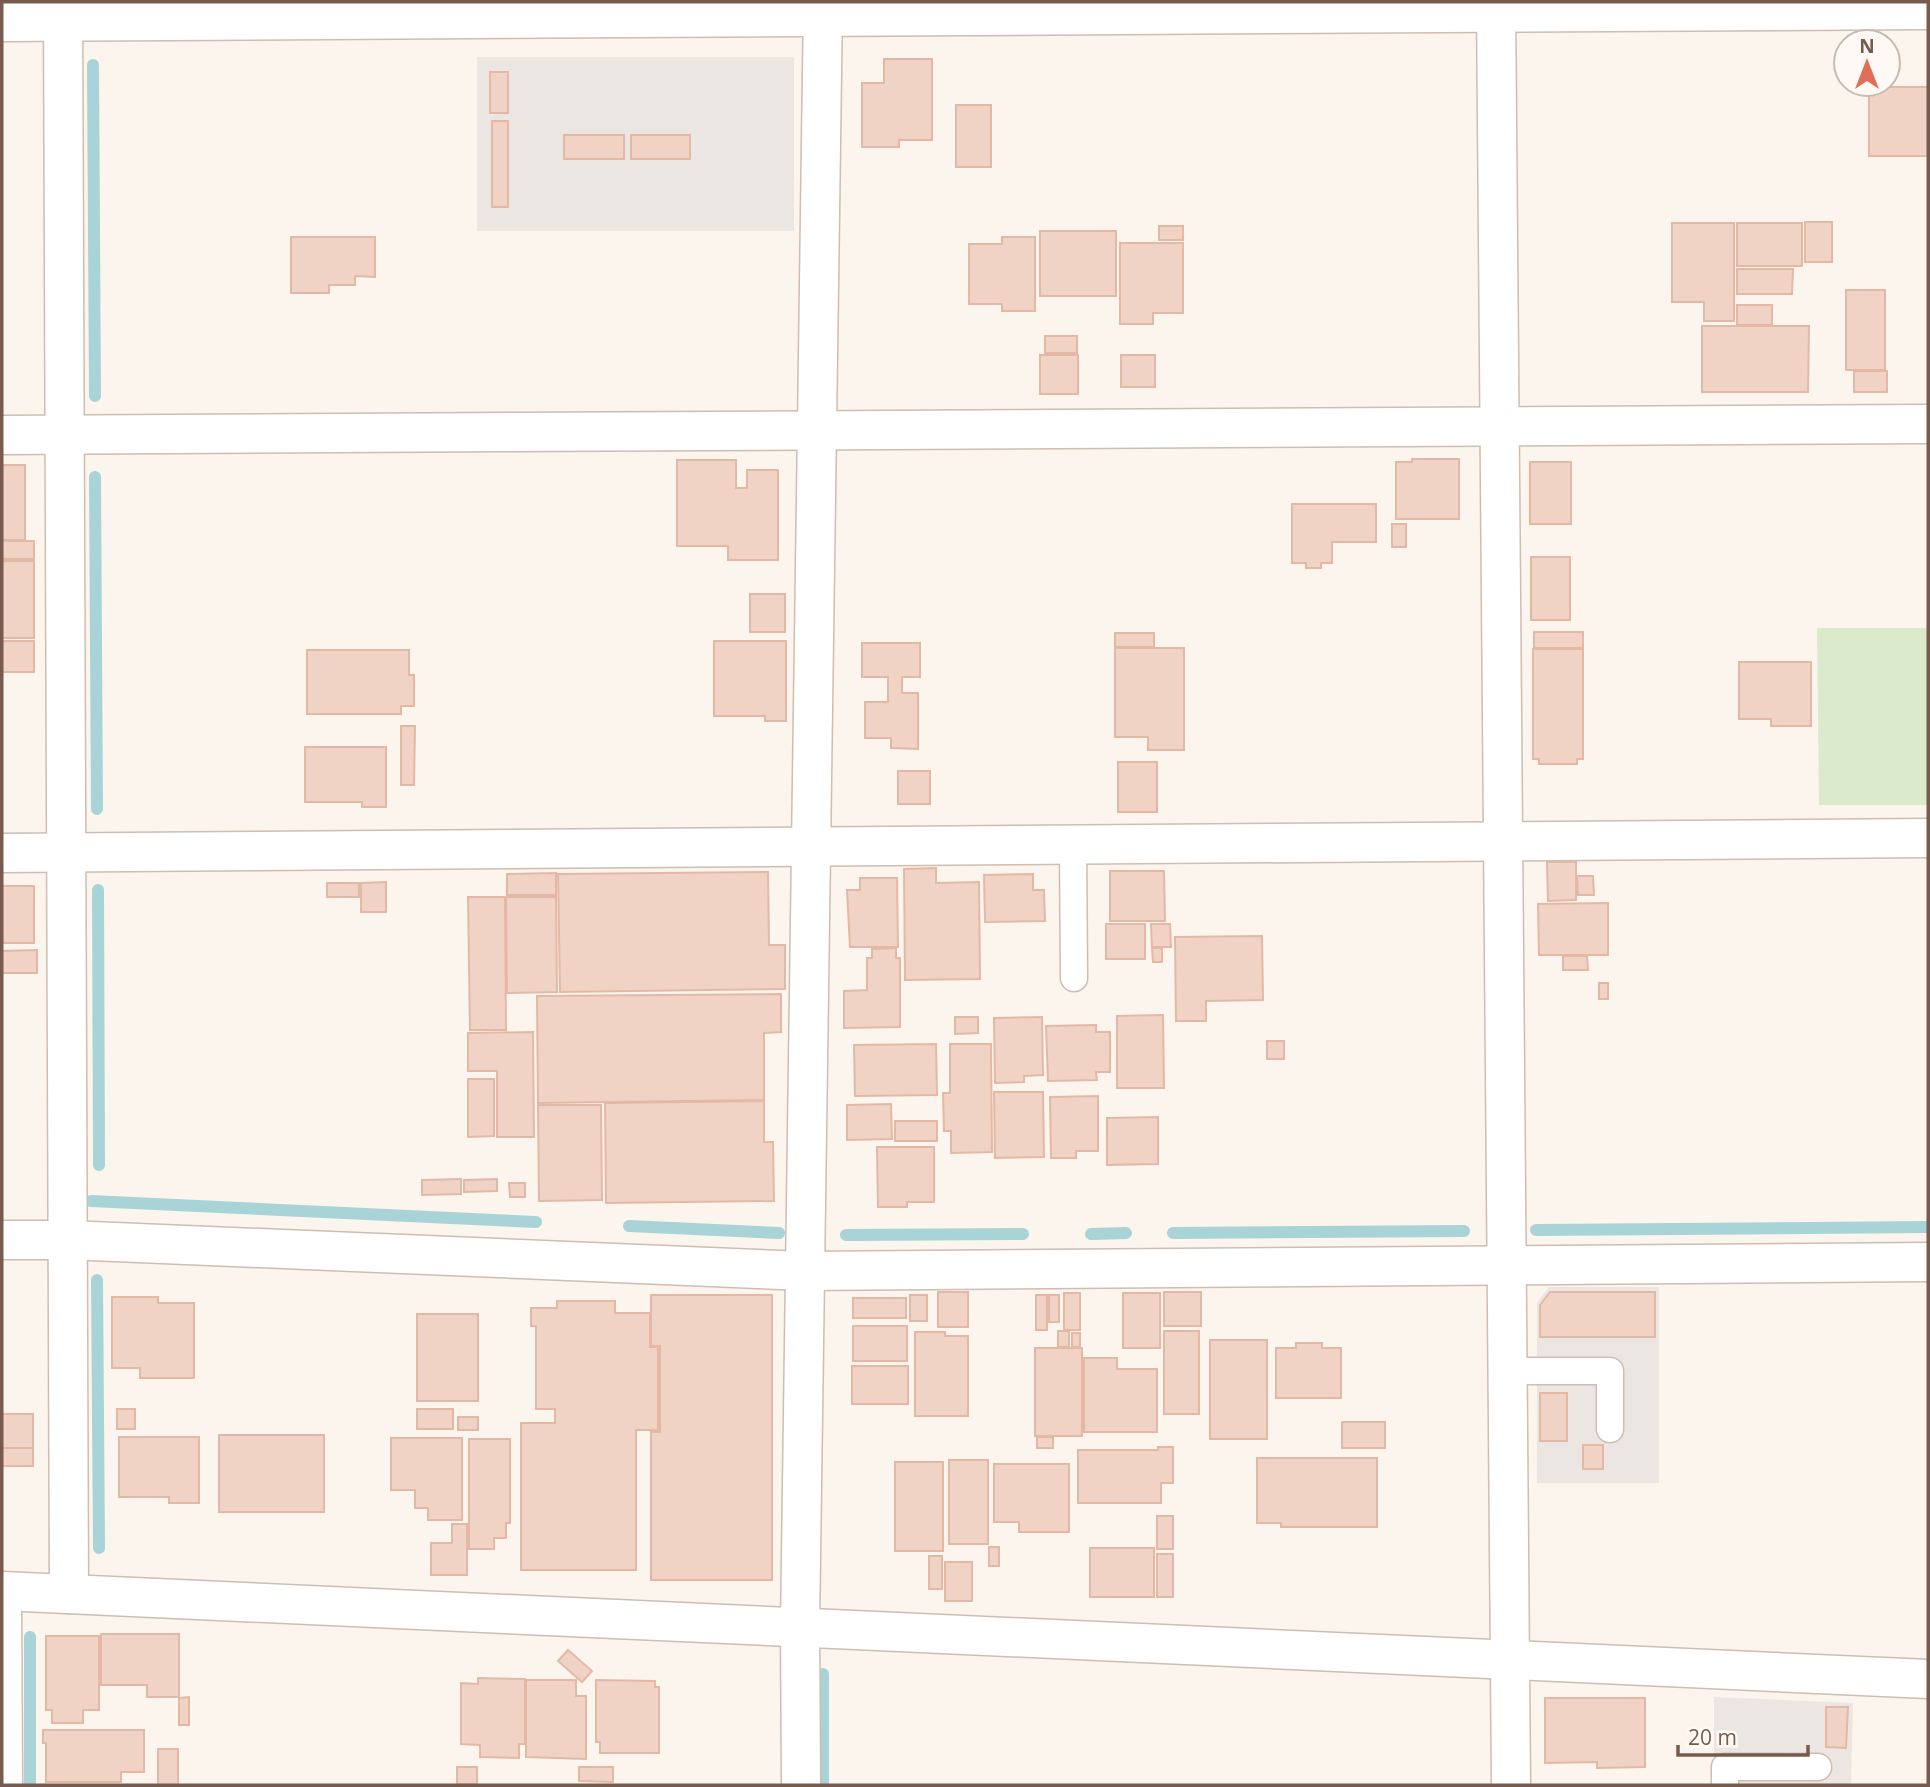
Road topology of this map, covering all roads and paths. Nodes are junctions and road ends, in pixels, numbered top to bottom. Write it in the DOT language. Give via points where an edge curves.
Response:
graph roads {
  1 [pos="1496,7"];
  2 [pos="823,9"];
  3 [pos="1928,9"];
  4 [pos="544,10"];
  5 [pos="63,11"];
  6 [pos="2,22"];
  7 [pos="1928,424"];
  8 [pos="1500,426"];
  9 [pos="817,430"];
  10 [pos="2,435"];
  11 [pos="65,435"];
  12 [pos="1928,838"];
  13 [pos="1504,841"];
  14 [pos="1073,844"];
  15 [pos="811,846"];
  16 [pos="66,852"];
  17 [pos="2,853"];
  18 [pos="1074,978"];
  19 [pos="2,1240"];
  20 [pos="68,1240"];
  21 [pos="1928,1262"];
  22 [pos="1508,1265"];
  23 [pos="805,1271"];
  24 [pos="1508,1371"];
  25 [pos="1609,1429"];
  26 [pos="2,1591"];
  27 [pos="69,1594"];
  28 [pos="800,1627"];
  29 [pos="1511,1661"];
  30 [pos="1928,1679"];
  31 [pos="1818,1768"];
  32 [pos="3,1785"];
  33 [pos="801,1785"];
  34 [pos="1511,1785"];
  35 [pos="1725,1785"];
  1 -- 2 [label="street"];
  1 -- 3 [label="street"];
  1 -- 8 [label="street"];
  2 -- 4 [label="street"];
  2 -- 9 [label="street"];
  4 -- 5 [label="street"];
  5 -- 6 [label="street"];
  5 -- 11 [label="street"];
  7 -- 8 [label="street"];
  8 -- 9 [label="street"];
  8 -- 13 [label="street"];
  9 -- 11 [label="street"];
  9 -- 15 [label="street"];
  10 -- 11 [label="street"];
  11 -- 16 [label="street"];
  12 -- 13 [label="street"];
  13 -- 14 [label="street"];
  13 -- 22 [label="street"];
  14 -- 15 [label="street"];
  14 -- 18 [label="lane"];
  15 -- 16 [label="street"];
  15 -- 23 [label="street"];
  16 -- 17 [label="street"];
  16 -- 20 [label="street"];
  19 -- 20 [label="street"];
  20 -- 23 [label="street"];
  20 -- 27 [label="street"];
  21 -- 22 [label="street"];
  22 -- 23 [label="street"];
  22 -- 24 [label="street"];
  23 -- 28 [label="street"];
  24 -- 25 [label="lane" via="1609,1371"];
  24 -- 29 [label="street"];
  26 -- 27 [label="street"];
  26 -- 32 [label="street"];
  27 -- 28 [label="street"];
  28 -- 29 [label="street"];
  28 -- 33 [label="street"];
  29 -- 30 [label="street"];
  29 -- 34 [label="street"];
  31 -- 35 [label="lane" via="1725,1768"];
}
